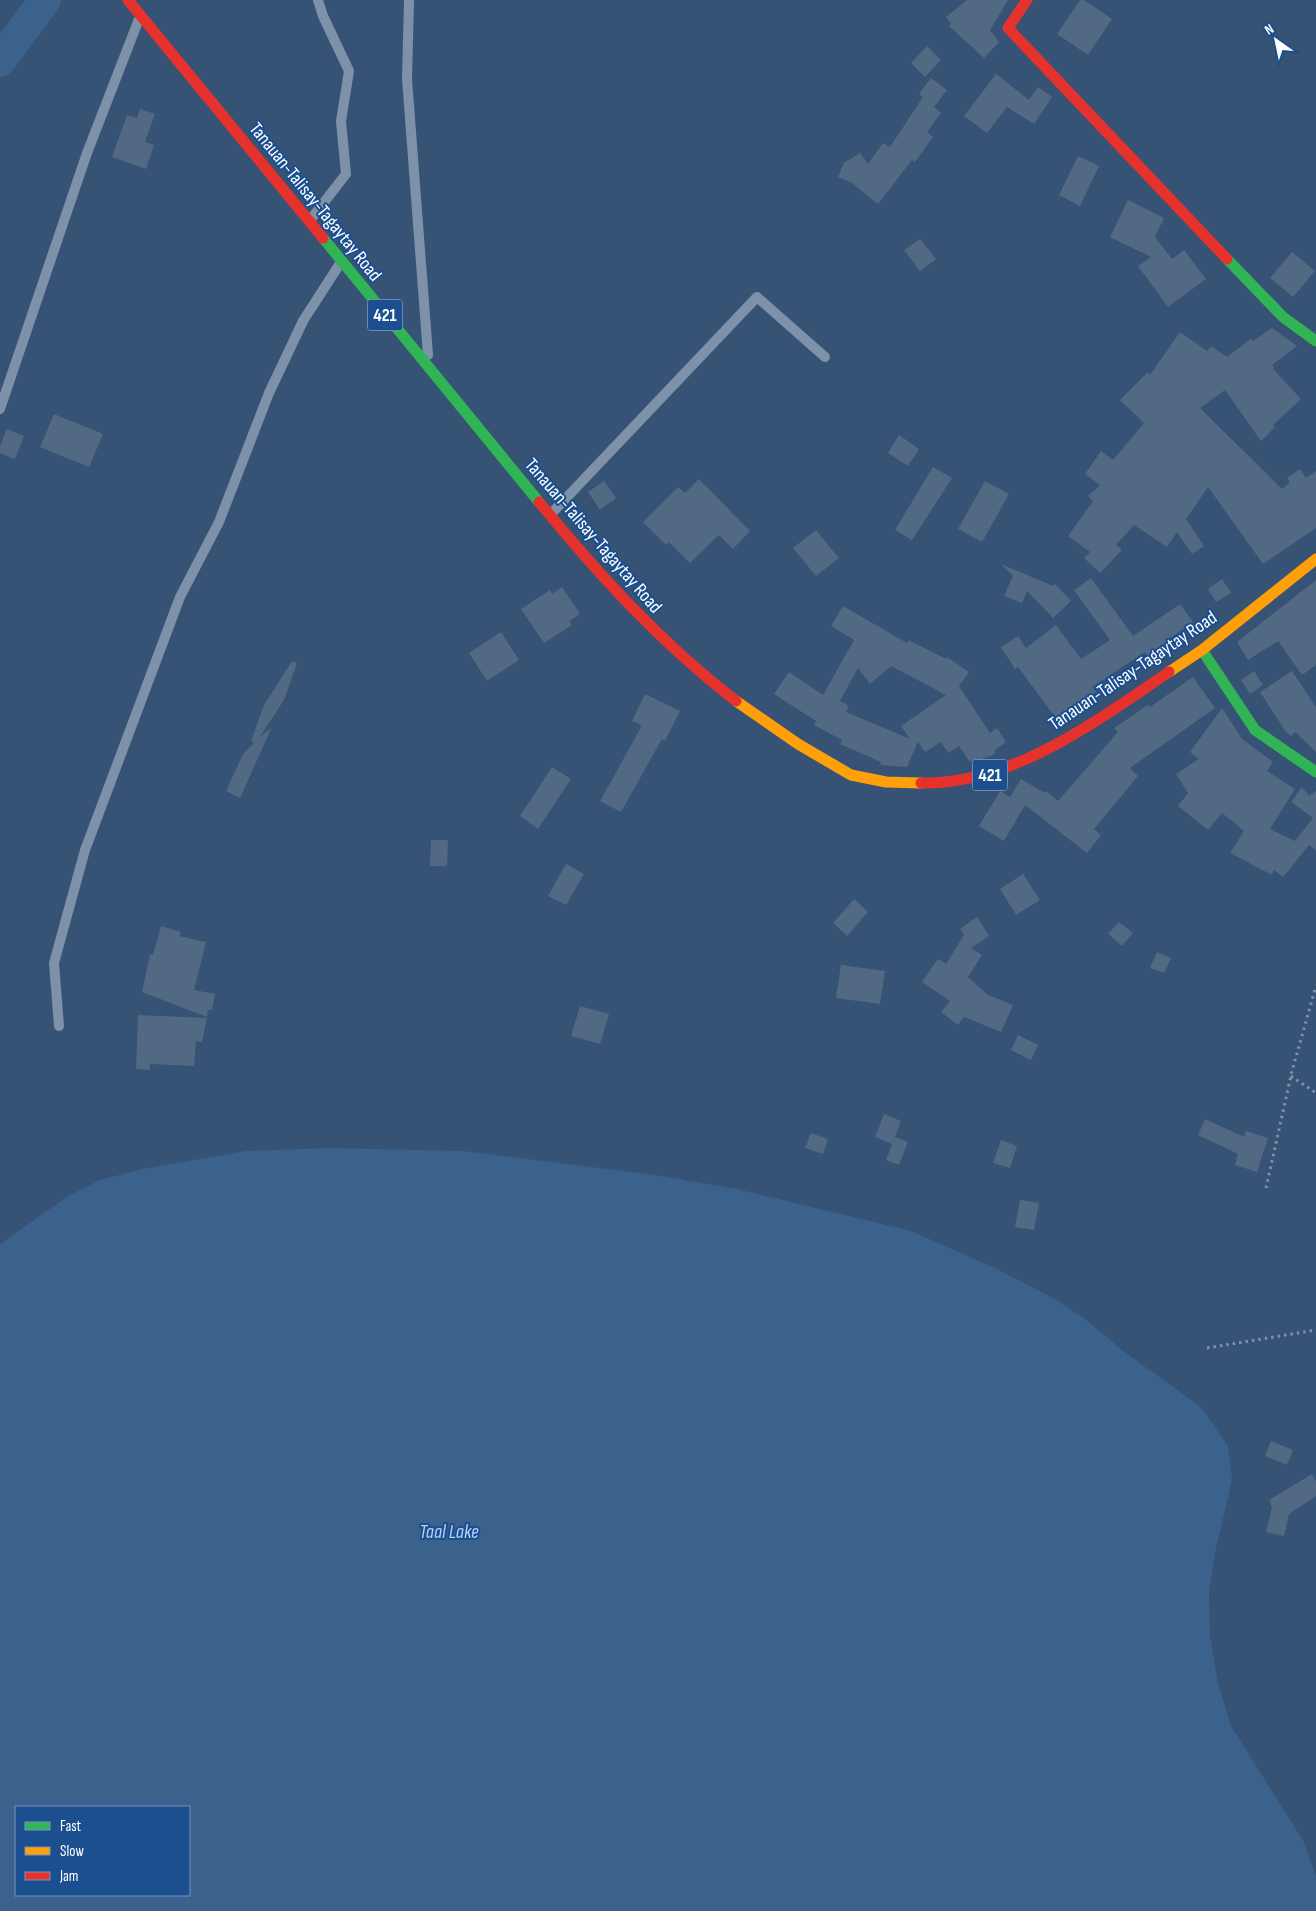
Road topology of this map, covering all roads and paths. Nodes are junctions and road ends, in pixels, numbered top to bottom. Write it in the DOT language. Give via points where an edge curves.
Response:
graph roads {
  1 [pos="128,0"];
  2 [pos="318,0"];
  3 [pos="409,0"];
  4 [pos="1027,0"];
  5 [pos="141,15"];
  6 [pos="308,222"];
  7 [pos="341,262"];
  8 [pos="1316,341"];
  9 [pos="825,356"];
  10 [pos="429,368"];
  11 [pos="0,409"];
  12 [pos="550,515"];
  13 [pos="1316,559"];
  14 [pos="1202,650"];
  15 [pos="1316,772"];
  16 [pos="1316,986"];
  17 [pos="60,1026"];
  18 [pos="1291,1076"];
  19 [pos="1316,1093"];
  20 [pos="1266,1188"];
  21 [pos="1316,1330"];
  22 [pos="1207,1348"];
  1 -- 5 [label="main road, Tanauan-Talisay-Tagaytay Road / 421"];
  2 -- 6 [label="lane" via="322,16 349,71 340,121 346,174"];
  3 -- 10 [label="lane" via="407,79"];
  4 -- 8 [label="main road" via="1008,28 1283,317"];
  5 -- 6 [label="main road, Tanauan-Talisay-Tagaytay Road / 421"];
  5 -- 11 [label="lane" via="87,153"];
  6 -- 7 [label="main road, Tanauan-Talisay-Tagaytay Road / 421"];
  7 -- 10 [label="main road, Tanauan-Talisay-Tagaytay Road / 421"];
  7 -- 17 [label="lane" via="303,321 269,393 219,522 180,597 85,850 54,963"];
  9 -- 12 [label="lane" via="757,297"];
  10 -- 12 [label="main road, Tanauan-Talisay-Tagaytay Road / 421"];
  12 -- 14 [label="main road, Tanauan-Talisay-Tagaytay Road / 421" via="590,564 695,669 746,710 851,775 886,782 924,783 988,775 1077,734"];
  13 -- 14 [label="main road, Tanauan-Talisay-Tagaytay Road / 421"];
  14 -- 15 [label="main road" via="1255,730"];
  16 -- 18 [label="path"];
  18 -- 19 [label="path"];
  18 -- 20 [label="path"];
  21 -- 22 [label="path"];
}
